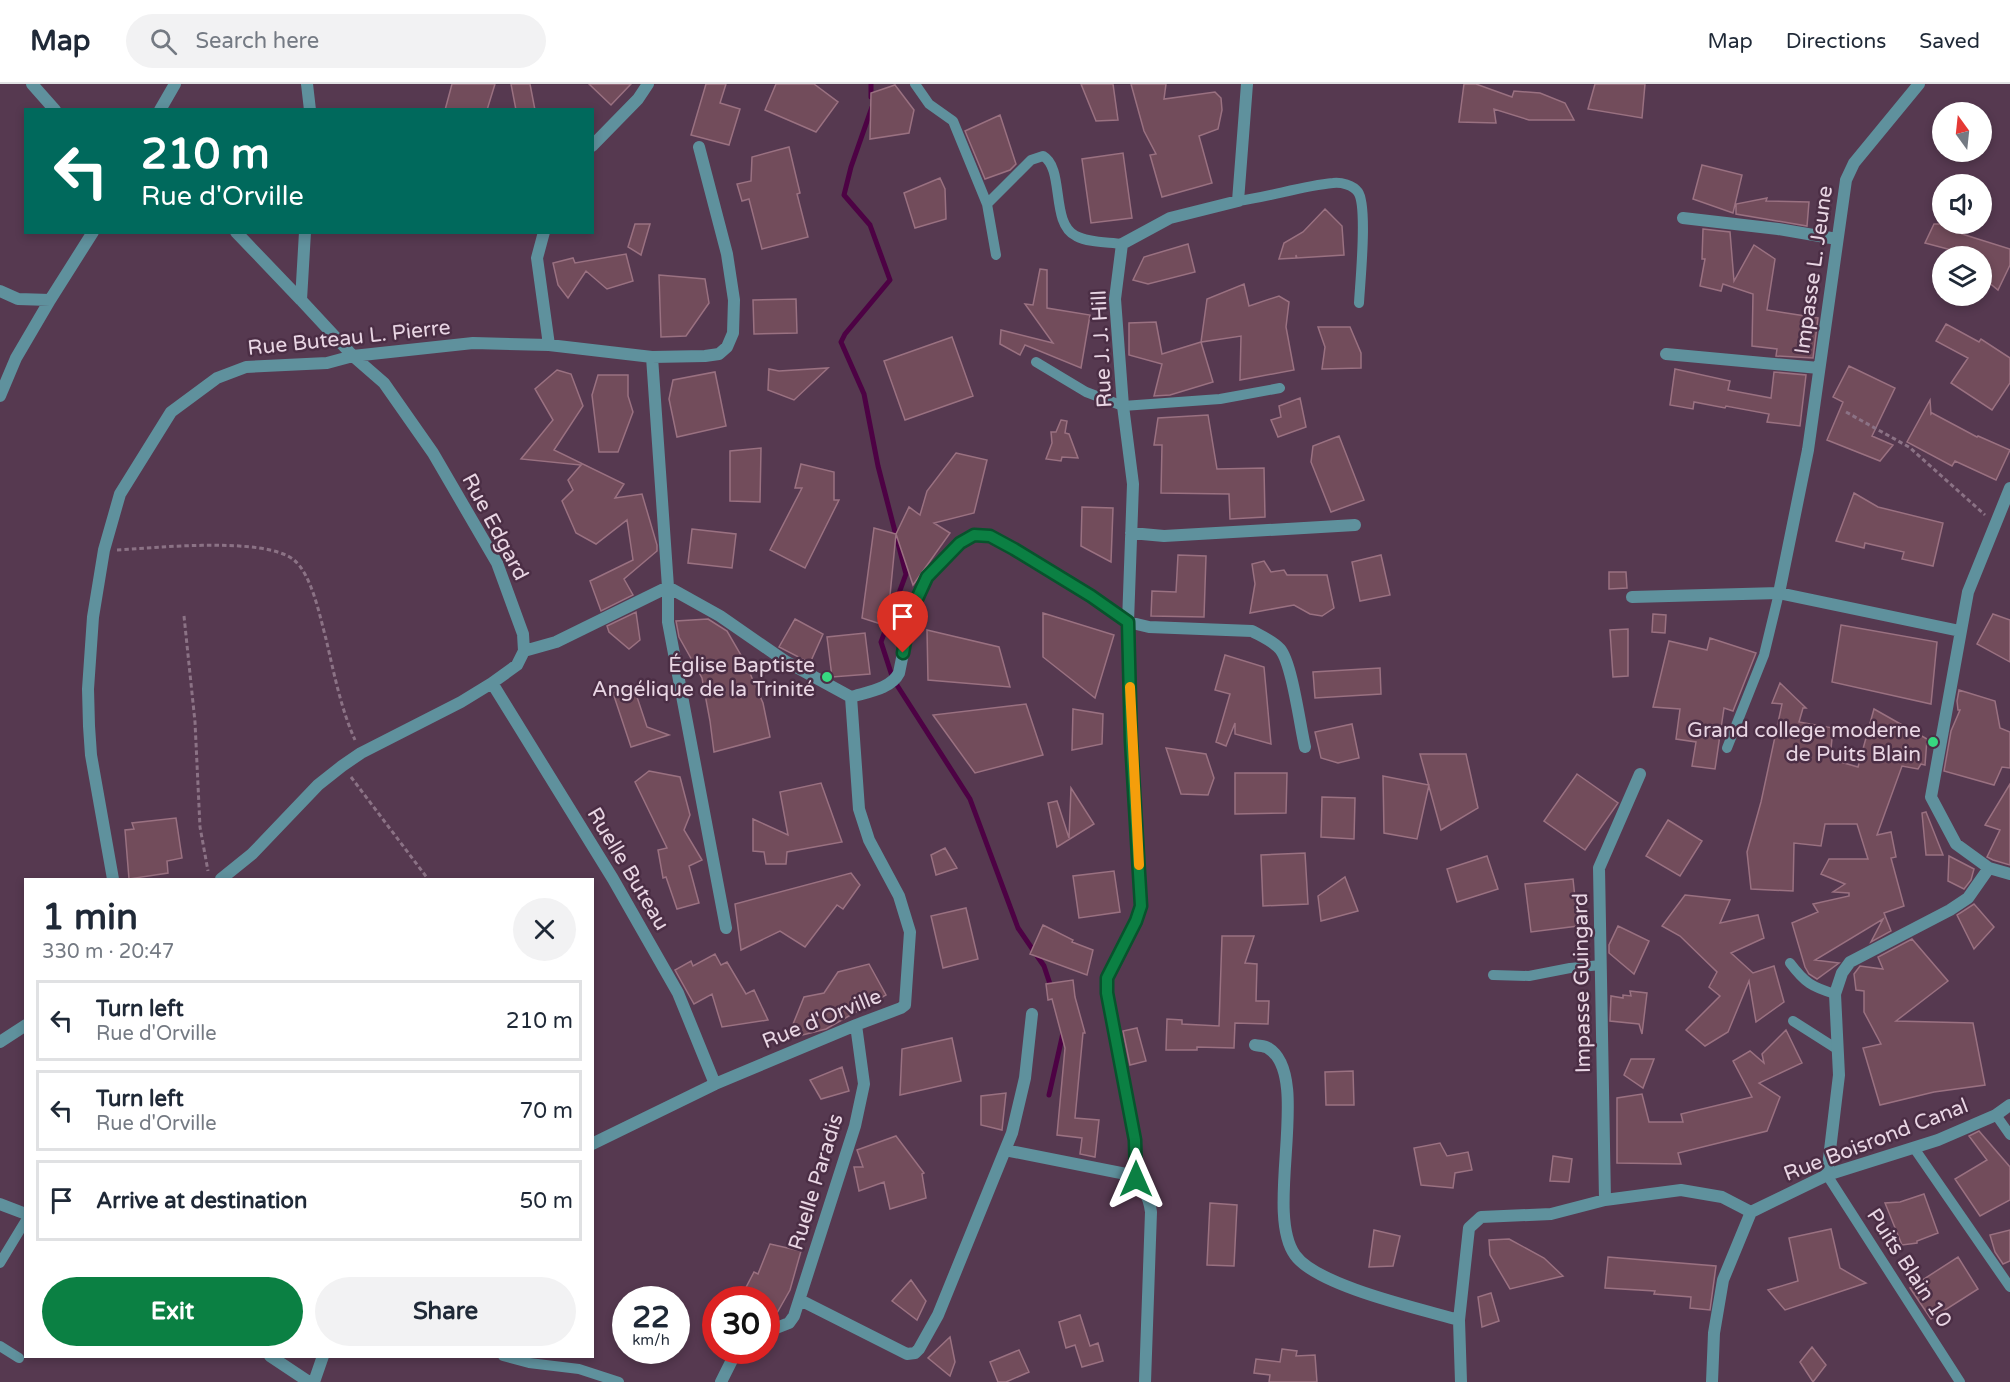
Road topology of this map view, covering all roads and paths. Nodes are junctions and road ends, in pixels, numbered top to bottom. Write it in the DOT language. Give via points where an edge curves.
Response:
graph roads {
  1 [pos="32,84"];
  2 [pos="175,84"];
  3 [pos="307,84"];
  4 [pos="648,84"];
  5 [pos="915,84"];
  6 [pos="1247,84"];
  7 [pos="1919,84"];
  8 [pos="52,108"];
  9 [pos="161,108"];
  10 [pos="310,108"];
  11 [pos="594,144"];
  12 [pos="699,147"];
  13 [pos="1238,201"];
  14 [pos="987,204"];
  15 [pos="1683,218"];
  16 [pos="92,234"];
  17 [pos="238,234"];
  18 [pos="305,234"];
  19 [pos="543,234"];
  20 [pos="1837,239"];
  21 [pos="1122,244"];
  22 [pos="996,255"];
  23 [pos="0,291"];
  24 [pos="50,300"];
  25 [pos="301,300"];
  26 [pos="1359,303"];
  27 [pos="549,345"];
  28 [pos="1666,354"];
  29 [pos="353,356"];
  30 [pos="652,357"];
  31 [pos="1036,362"];
  32 [pos="1819,368"];
  33 [pos="1280,388"];
  34 [pos="0,396"];
  35 [pos="1123,406"];
  36 [pos="1846,412"];
  37 [pos="2010,488"];
  38 [pos="1995,524"];
  39 [pos="1355,525"];
  40 [pos="1131,533"];
  41 [pos="104,550"];
  42 [pos="668,587"];
  43 [pos="1779,592"];
  44 [pos="1632,597"];
  45 [pos="184,616"];
  46 [pos="1128,622"];
  47 [pos="1960,631"];
  48 [pos="524,651"];
  49 [pos="492,683"];
  50 [pos="851,697"];
  51 [pos="1305,747"];
  52 [pos="1727,748"];
  53 [pos="361,753"];
  54 [pos="342,766"];
  55 [pos="1640,774"];
  56 [pos="1989,868"];
  57 [pos="2010,874"];
  58 [pos="113,878"];
  59 [pos="210,878"];
  60 [pos="222,878"];
  61 [pos="427,878"];
  62 [pos="1141,906"];
  63 [pos="726,928"];
  64 [pos="1790,963"];
  65 [pos="1601,965"];
  66 [pos="1493,975"];
  67 [pos="1835,994"];
  68 [pos="1032,1014"];
  69 [pos="1793,1021"];
  70 [pos="856,1025"];
  71 [pos="24,1026"];
  72 [pos="0,1042"];
  73 [pos="1255,1045"];
  74 [pos="1837,1049"];
  75 [pos="715,1084"];
  76 [pos="2010,1105"];
  77 [pos="1996,1114"];
  78 [pos="2010,1135"];
  79 [pos="594,1143"];
  80 [pos="1914,1148"];
  81 [pos="1005,1150"];
  82 [pos="1827,1175"];
  83 [pos="1136,1179"];
  84 [pos="1605,1200"];
  85 [pos="0,1204"];
  86 [pos="1751,1212"];
  87 [pos="24,1213"];
  88 [pos="24,1224"];
  89 [pos="0,1263"];
  90 [pos="2010,1287"];
  91 [pos="800,1300"];
  92 [pos="1459,1320"];
  93 [pos="780,1327"];
  94 [pos="0,1346"];
  95 [pos="19,1358"];
  96 [pos="273,1358"];
  97 [pos="321,1358"];
  98 [pos="510,1358"];
  99 [pos="730,1364"];
  100 [pos="309,1382"];
  101 [pos="314,1382"];
  102 [pos="619,1382"];
  103 [pos="721,1382"];
  104 [pos="1144,1382"];
  105 [pos="1461,1382"];
  106 [pos="1712,1382"];
  107 [pos="1960,1382"];
  1 -- 8 [label="street"];
  2 -- 9 [label="street"];
  3 -- 10 [label="street"];
  4 -- 11 [label="street"];
  5 -- 14 [label="lane" via="930,104 953,121"];
  6 -- 13 [label="street"];
  7 -- 20 [label="street, Impasse L. Jeune" via="1854,163 1846,180"];
  12 -- 30 [label="street, Rue Buteau L. Pierre" via="727,254 734,300 733,333 719,354"];
  13 -- 21 [label="street" via="1170,218"];
  13 -- 26 [label="lane" via="1335,182 1358,192 1363,228"];
  14 -- 21 [label="lane" via="1031,160 1043,156 1048,159 1061,214 1074,236"];
  14 -- 22 [label="lane"];
  15 -- 20 [label="street"];
  16 -- 24 [label="street"];
  17 -- 25 [label="street, Rue Edgard"];
  18 -- 25 [label="street"];
  19 -- 27 [label="street" via="537,258"];
  20 -- 32 [label="street, Impasse L. Jeune"];
  21 -- 35 [label="street, Rue J. J. Hill" via="1115,299"];
  23 -- 24 [label="street" via="18,298"];
  24 -- 34 [label="street" via="16,358"];
  25 -- 29 [label="street, Rue Edgard"];
  27 -- 29 [label="street, Rue Buteau L. Pierre" via="473,344"];
  27 -- 30 [label="street, Rue Buteau L. Pierre"];
  28 -- 32 [label="street"];
  29 -- 41 [label="street, Rue Buteau L. Pierre" via="327,363 246,367 217,378 171,412 120,494"];
  29 -- 48 [label="street, Rue Edgard" via="384,383 434,453 497,563 523,634"];
  30 -- 42 [label="street"];
  31 -- 35 [label="lane" via="1086,392"];
  32 -- 43 [label="street, Impasse L. Jeune" via="1808,450"];
  33 -- 35 [label="lane" via="1220,399"];
  35 -- 40 [label="street, Rue J. J. Hill" via="1132,484"];
  36 -- 38 [label="path" via="1909,447"];
  37 -- 38 [label="street"];
  38 -- 47 [label="street" via="1968,591"];
  39 -- 40 [label="street" via="1164,536"];
  40 -- 46 [label="street, Rue J. J. Hill"];
  41 -- 53 [label="path" via="246,547 270,550 293,560 306,575 347,722"];
  41 -- 58 [label="street, Rue Buteau L. Pierre" via="93,617 88,689 92,755"];
  42 -- 48 [label="street" via="556,642"];
  42 -- 50 [label="street" via="720,616 784,661"];
  42 -- 63 [label="street" via="668,622"];
  43 -- 44 [label="street"];
  43 -- 47 [label="street"];
  43 -- 52 [label="lane" via="1764,655"];
  45 -- 59 [label="path" via="200,827"];
  46 -- 50 [label="street" via="1014,549 990,536 974,535 960,543 927,577 910,614 899,673 893,681"];
  46 -- 51 [label="street" via="1149,627 1252,631 1266,638 1280,648 1287,664"];
  46 -- 62 [label="lane"];
  47 -- 56 [label="street" via="1931,797 1956,844"];
  48 -- 49 [label="street" via="517,665"];
  49 -- 53 [label="street"];
  49 -- 75 [label="street, Ruelle Buteau" via="678,993"];
  50 -- 70 [label="street, Rue d'Orville" via="859,809 869,840 899,896 910,932 905,1005"];
  53 -- 54 [label="street"];
  54 -- 60 [label="street"];
  54 -- 61 [label="path"];
  55 -- 65 [label="street, Impasse Guingard" via="1599,868"];
  56 -- 57 [label="street"];
  56 -- 67 [label="street" via="1968,898 1850,962"];
  62 -- 83 [label="street" via="1107,978 1135,1140"];
  64 -- 67 [label="lane" via="1814,988"];
  65 -- 66 [label="lane" via="1529,976"];
  65 -- 84 [label="street, Impasse Guingard"];
  67 -- 74 [label="street"];
  68 -- 81 [label="street" via="1025,1078"];
  69 -- 74 [label="lane"];
  70 -- 75 [label="street, Rue d'Orville"];
  70 -- 91 [label="street, Ruelle Paradis" via="862,1095"];
  71 -- 72 [label="street"];
  73 -- 92 [label="street" via="1268,1048 1284,1068 1288,1100 1285,1233 1295,1256 1314,1272 1342,1285"];
  74 -- 82 [label="street" via="1839,1075"];
  75 -- 79 [label="street, Rue d'Orville"];
  76 -- 77 [label="street, Rue Boisrond Canal"];
  77 -- 78 [label="lane"];
  77 -- 80 [label="street, Rue Boisrond Canal"];
  80 -- 82 [label="street, Rue Boisrond Canal"];
  80 -- 90 [label="lane"];
  81 -- 83 [label="street"];
  81 -- 91 [label="street" via="938,1315 915,1353 907,1354"];
  82 -- 86 [label="street, Rue Boisrond Canal"];
  82 -- 107 [label="lane, Puits Blain 10"];
  83 -- 104 [label="street" via="1146,1193 1151,1212"];
  84 -- 86 [label="street" via="1681,1190 1722,1197"];
  84 -- 92 [label="street" via="1551,1214 1481,1217 1469,1228"];
  85 -- 87 [label="street"];
  86 -- 106 [label="street" via="1723,1280 1714,1333"];
  88 -- 89 [label="lane"];
  91 -- 93 [label="street, Ruelle Paradis" via="789,1323"];
  92 -- 105 [label="street"];
  94 -- 95 [label="lane"];
  96 -- 100 [label="street"];
  97 -- 101 [label="street"];
  98 -- 102 [label="lane" via="579,1369"];
  99 -- 103 [label="street"];
}
